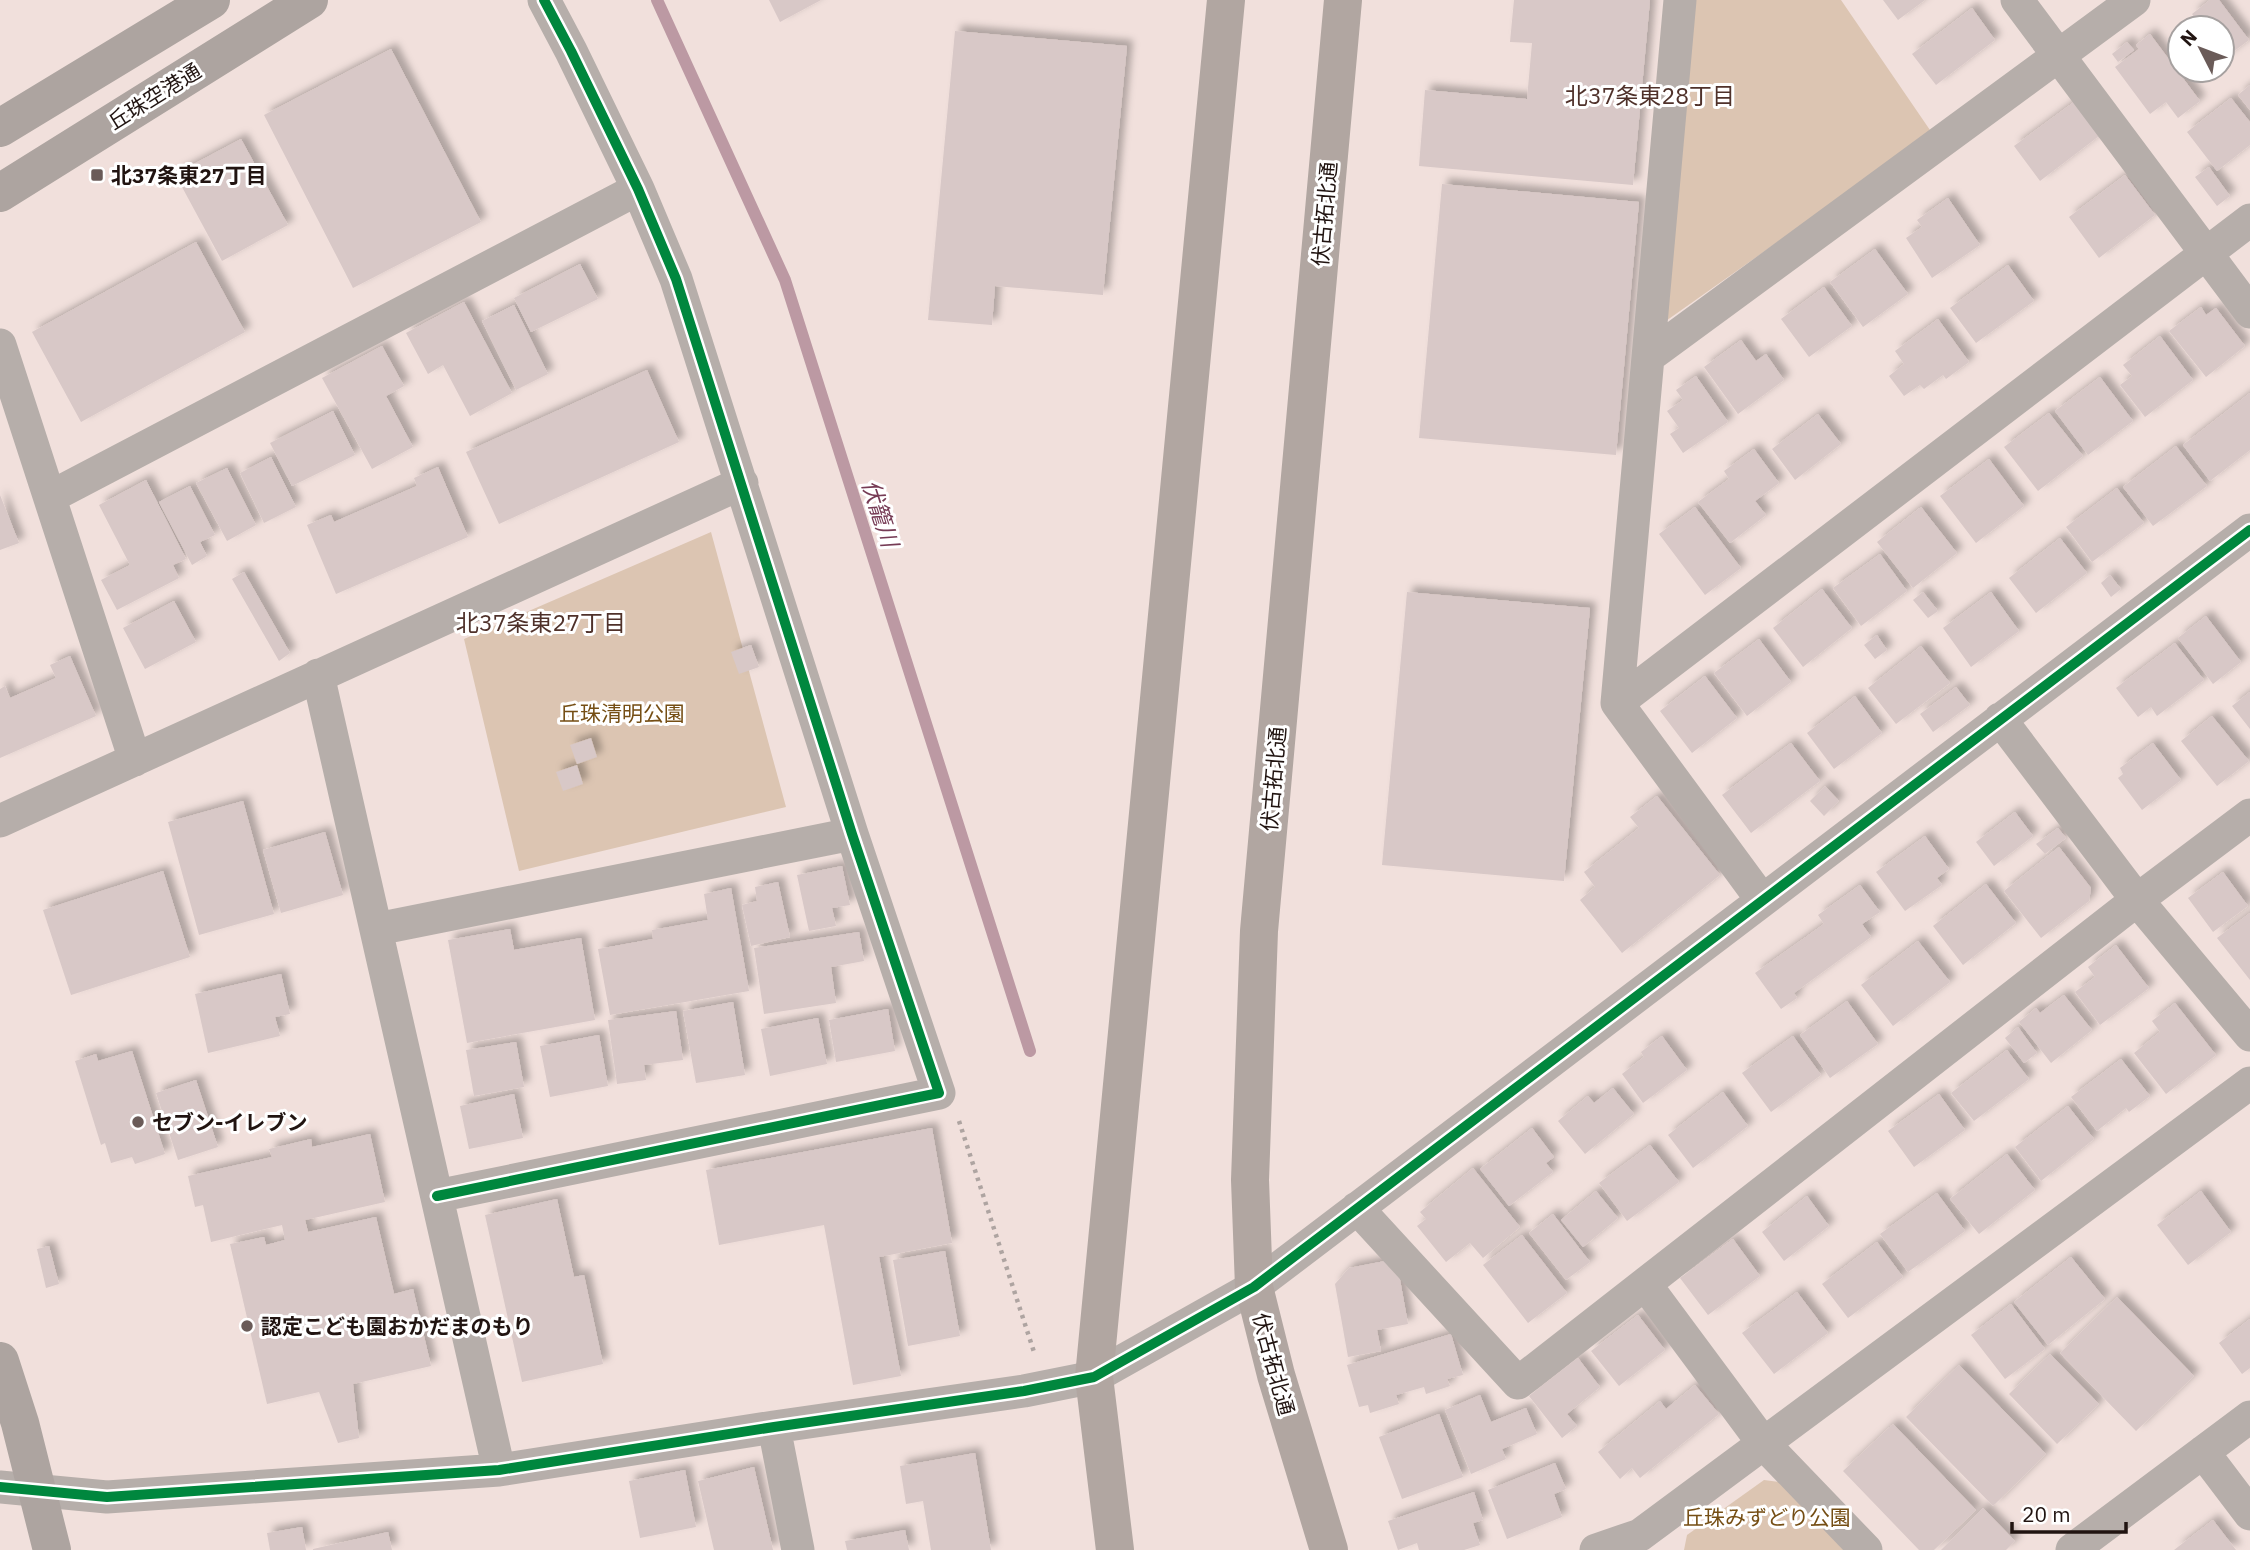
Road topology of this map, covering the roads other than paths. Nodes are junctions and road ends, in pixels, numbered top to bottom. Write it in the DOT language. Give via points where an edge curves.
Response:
graph roads {
  1 [pos="211,0"];
  2 [pos="309,0"];
  3 [pos="544,0"];
  4 [pos="1226,0"];
  5 [pos="1343,0"];
  6 [pos="1680,0"];
  7 [pos="2017,0"];
  8 [pos="2134,0"];
  9 [pos="2057,55"];
  10 [pos="0,128"];
  11 [pos="638,189"];
  12 [pos="0,192"];
  13 [pos="2250,220"];
  14 [pos="2206,254"];
  15 [pos="2250,312"];
  16 [pos="0,345"];
  17 [pos="1648,357"];
  18 [pos="742,483"];
  19 [pos="50,497"];
  20 [pos="2250,530"];
  21 [pos="318,676"];
  22 [pos="1617,703"];
  23 [pos="2000,719"];
  24 [pos="135,760"];
  25 [pos="2250,815"];
  26 [pos="0,821"];
  27 [pos="852,834"];
  28 [pos="1762,900"];
  29 [pos="2137,900"];
  30 [pos="377,929"];
  31 [pos="2250,1035"];
  32 [pos="2250,1083"];
  33 [pos="437,1196"];
  34 [pos="1357,1208"];
  35 [pos="1645,1284"];
  36 [pos="1254,1287"];
  37 [pos="0,1362"];
  38 [pos="1094,1377"];
  39 [pos="2250,1417"];
  40 [pos="774,1427"];
  41 [pos="1763,1443"];
  42 [pos="2203,1452"];
  43 [pos="499,1470"];
  44 [pos="18,1488"];
  45 [pos="2250,1514"];
  46 [pos="1643,1543"];
  47 [pos="52,1550"];
  48 [pos="798,1550"];
  49 [pos="1115,1550"];
  50 [pos="1329,1550"];
  51 [pos="1596,1550"];
  52 [pos="1866,1550"];
  53 [pos="2072,1550"];
  1 -- 10 [label="main road"];
  2 -- 12 [label="main road, 丘珠空港通"];
  3 -- 11 [label="street"];
  4 -- 38 [label="main road"];
  5 -- 36 [label="main road, 伏古拓北通" via="1259,931 1250,1180"];
  6 -- 17 [label="street"];
  7 -- 9 [label="street"];
  8 -- 9 [label="street"];
  9 -- 14 [label="street"];
  9 -- 17 [label="street"];
  11 -- 18 [label="street" via="676,279"];
  11 -- 19 [label="street"];
  13 -- 14 [label="street"];
  14 -- 15 [label="street"];
  14 -- 22 [label="street"];
  16 -- 19 [label="street"];
  17 -- 22 [label="street"];
  18 -- 21 [label="street"];
  18 -- 27 [label="street"];
  19 -- 24 [label="street"];
  20 -- 23 [label="street"];
  21 -- 24 [label="street"];
  21 -- 30 [label="street"];
  22 -- 28 [label="street"];
  23 -- 28 [label="street"];
  23 -- 29 [label="street"];
  24 -- 26 [label="street"];
  25 -- 29 [label="street"];
  27 -- 30 [label="street"];
  27 -- 33 [label="street" via="939,1093"];
  28 -- 34 [label="street"];
  29 -- 31 [label="street"];
  29 -- 35 [label="street"];
  30 -- 33 [label="street"];
  32 -- 41 [label="street"];
  33 -- 43 [label="street"];
  34 -- 35 [label="street" via="1518,1383"];
  34 -- 36 [label="street"];
  35 -- 41 [label="street"];
  36 -- 38 [label="street"];
  36 -- 50 [label="main road, 伏古拓北通"];
  37 -- 44 [label="main road" via="20,1423"];
  38 -- 40 [label="street"];
  38 -- 49 [label="main road"];
  39 -- 42 [label="street"];
  40 -- 43 [label="street"];
  40 -- 48 [label="street"];
  41 -- 46 [label="street"];
  41 -- 52 [label="street"];
  42 -- 45 [label="street"];
  42 -- 53 [label="street"];
  43 -- 44 [label="street" via="107,1497"];
  44 -- 47 [label="main road"];
  46 -- 51 [label="street"];
}
